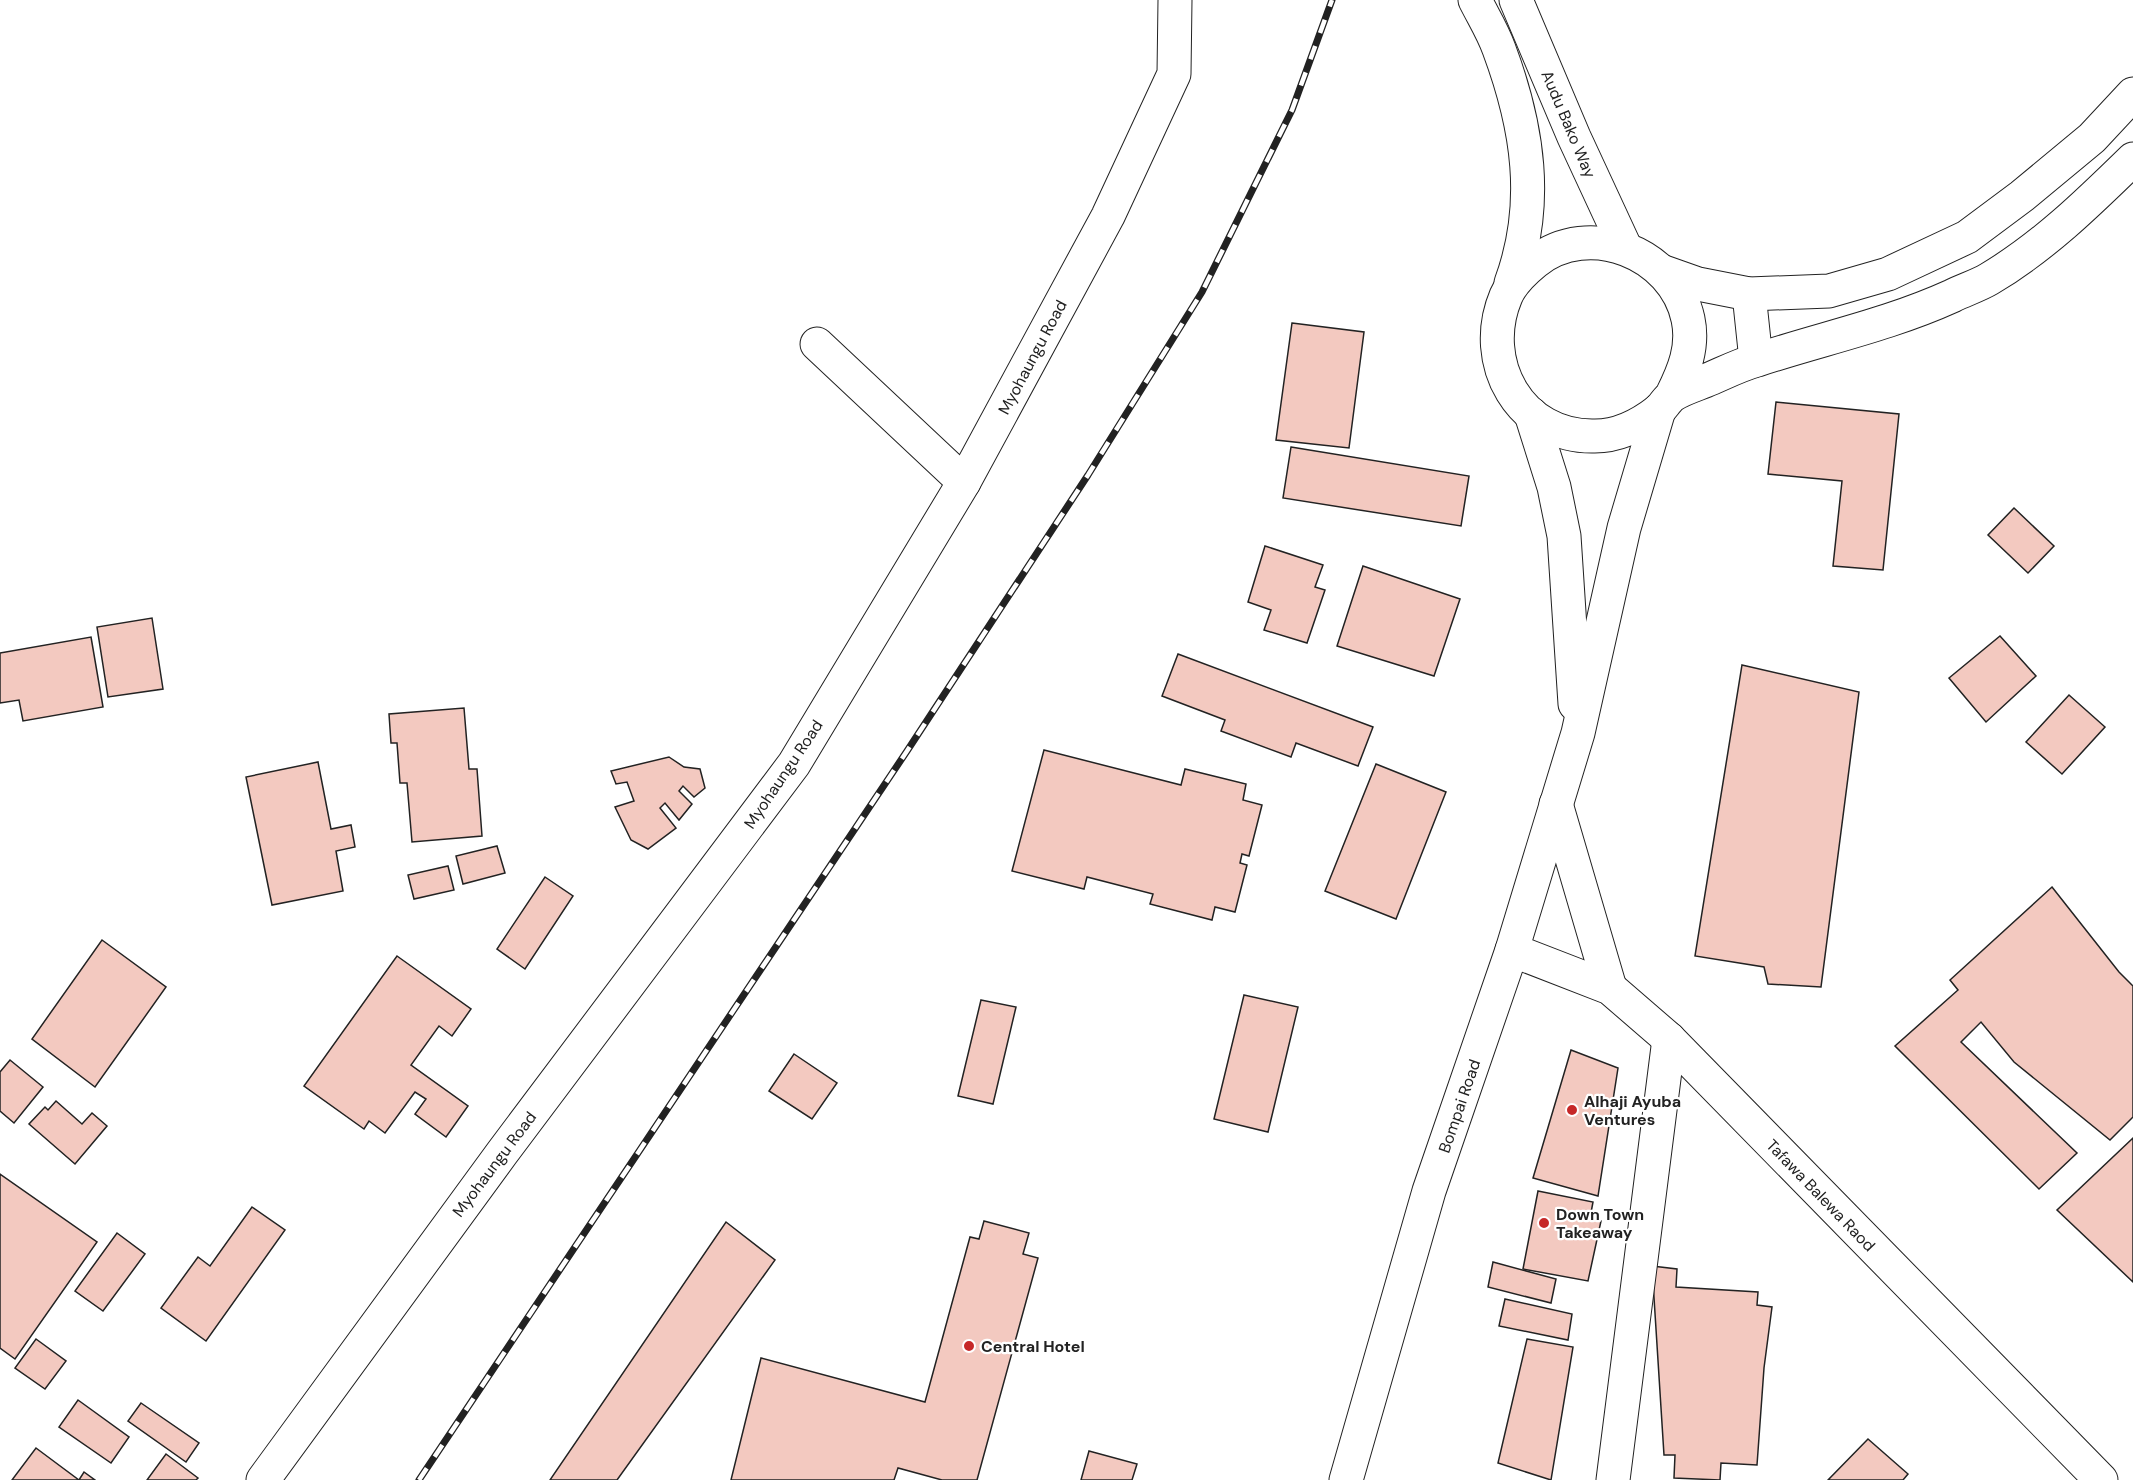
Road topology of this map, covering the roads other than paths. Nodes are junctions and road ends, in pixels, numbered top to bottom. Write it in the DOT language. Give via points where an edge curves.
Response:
graph roads {
  1 [pos="1175,0"];
  2 [pos="1474,0"];
  3 [pos="1516,0"];
  4 [pos="2133,94"];
  5 [pos="2133,159"];
  6 [pos="1625,247"];
  7 [pos="1664,273"];
  8 [pos="1507,294"];
  9 [pos="1749,294"];
  10 [pos="817,344"];
  11 [pos="1756,360"];
  12 [pos="1666,403"];
  13 [pos="1531,414"];
  14 [pos="964,482"];
  15 [pos="1578,733"];
  16 [pos="1556,804"];
  17 [pos="1512,950"];
  18 [pos="1610,988"];
  19 [pos="1669,1040"];
  20 [pos="263,1480"];
  21 [pos="1346,1480"];
  22 [pos="1613,1480"];
  23 [pos="2101,1480"];
  1 -- 14 [label="main road, Myohaungu Road" via="1174,75 1108,216"];
  2 -- 8 [label="main road" via="1499,47 1518,110 1528,169 1527,222 1521,255"];
  3 -- 6 [label="main road, Audu Bako Way" via="1582,157"];
  4 -- 9 [label="main road" via="2092,138 1967,237 1888,274 1828,291"];
  5 -- 11 [label="main road" via="2079,213 1987,280 1913,313"];
  6 -- 7 [label="main road"];
  6 -- 8 [label="main road" via="1598,242 1571,245 1545,254 1523,272"];
  7 -- 9 [label="main road"];
  7 -- 12 [label="main road" via="1679,294 1688,319 1690,346 1684,372"];
  8 -- 13 [label="main road" via="1497,326 1497,359 1509,390"];
  9 -- 11 [label="main road"];
  10 -- 14 [label="main road"];
  11 -- 12 [label="main road"];
  12 -- 13 [label="main road" via="1630,429 1596,436 1561,432"];
  12 -- 15 [label="main road, Bompai Road" via="1624,528"];
  13 -- 15 [label="main road" via="1554,487 1564,536"];
  14 -- 20 [label="main road, Myohaungu Road" via="794,764 495,1162"];
  15 -- 16 [label="main road, Bompai Road"];
  16 -- 17 [label="main road, Bompai Road"];
  16 -- 18 [label="main road"];
  17 -- 18 [label="main road, Tafawa Balewa Raod"];
  17 -- 21 [label="main road, Bompai Road" via="1430,1191"];
  18 -- 19 [label="main road, Tafawa Balewa Raod"];
  19 -- 22 [label="main road"];
  19 -- 23 [label="main road, Tafawa Balewa Raod"];
}
